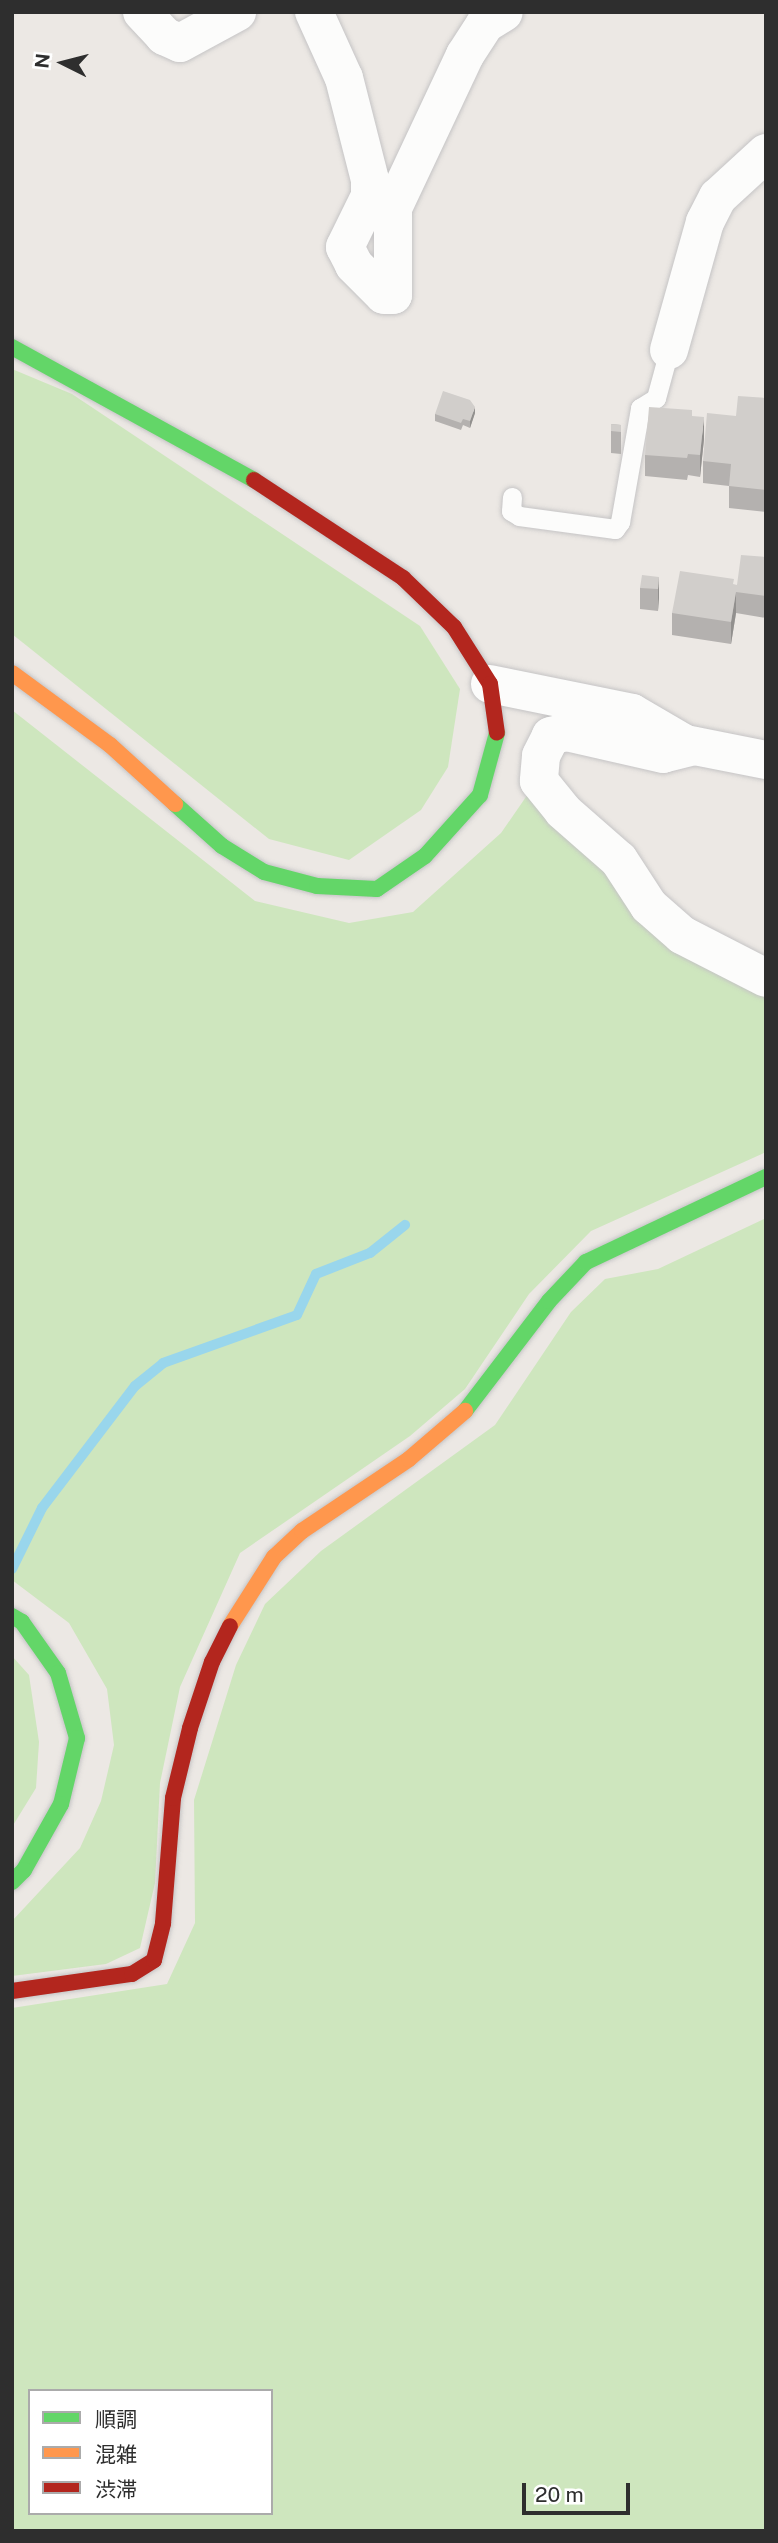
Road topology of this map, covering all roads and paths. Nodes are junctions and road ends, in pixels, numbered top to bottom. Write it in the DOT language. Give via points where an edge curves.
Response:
graph roads {
  1 [pos="142,12"];
  2 [pos="237,12"];
  3 [pos="314,12"];
  4 [pos="504,12"];
  5 [pos="766,153"];
  6 [pos="12,347"];
  7 [pos="669,350"];
  8 [pos="512,497"];
  9 [pos="12,673"];
  10 [pos="490,684"];
  11 [pos="694,746"];
  12 [pos="766,760"];
  13 [pos="766,978"];
  14 [pos="766,1177"];
  15 [pos="12,1616"];
  16 [pos="12,1882"];
  17 [pos="12,1990"];
  1 -- 2 [label="street" via="164,36 180,43"];
  3 -- 4 [label="street" via="344,78 370,180 370,195 345,247 354,265 384,295 393,295 393,208 465,55 485,24"];
  5 -- 7 [label="street" via="718,197 705,222"];
  6 -- 10 [label="street" via="246,475 403,578 454,627"];
  7 -- 8 [label="lane" via="656,398 640,408 615,529 519,516 511,511"];
  9 -- 10 [label="street" via="110,745 222,846 253,865 317,886 377,889 425,856 480,795 498,739"];
  10 -- 11 [label="street" via="632,713"];
  11 -- 12 [label="street"];
  11 -- 13 [label="street" via="663,754 566,732 551,736 541,756 539,781 563,811 619,860 649,906 682,935"];
  14 -- 17 [label="street" via="586,1262 550,1301 471,1406 409,1459 302,1531 274,1557 243,1600 212,1662 190,1728 173,1798 163,1923 155,1960 132,1973"];
  15 -- 16 [label="street" via="22,1622 58,1673 77,1738 61,1804 24,1870"];
}
